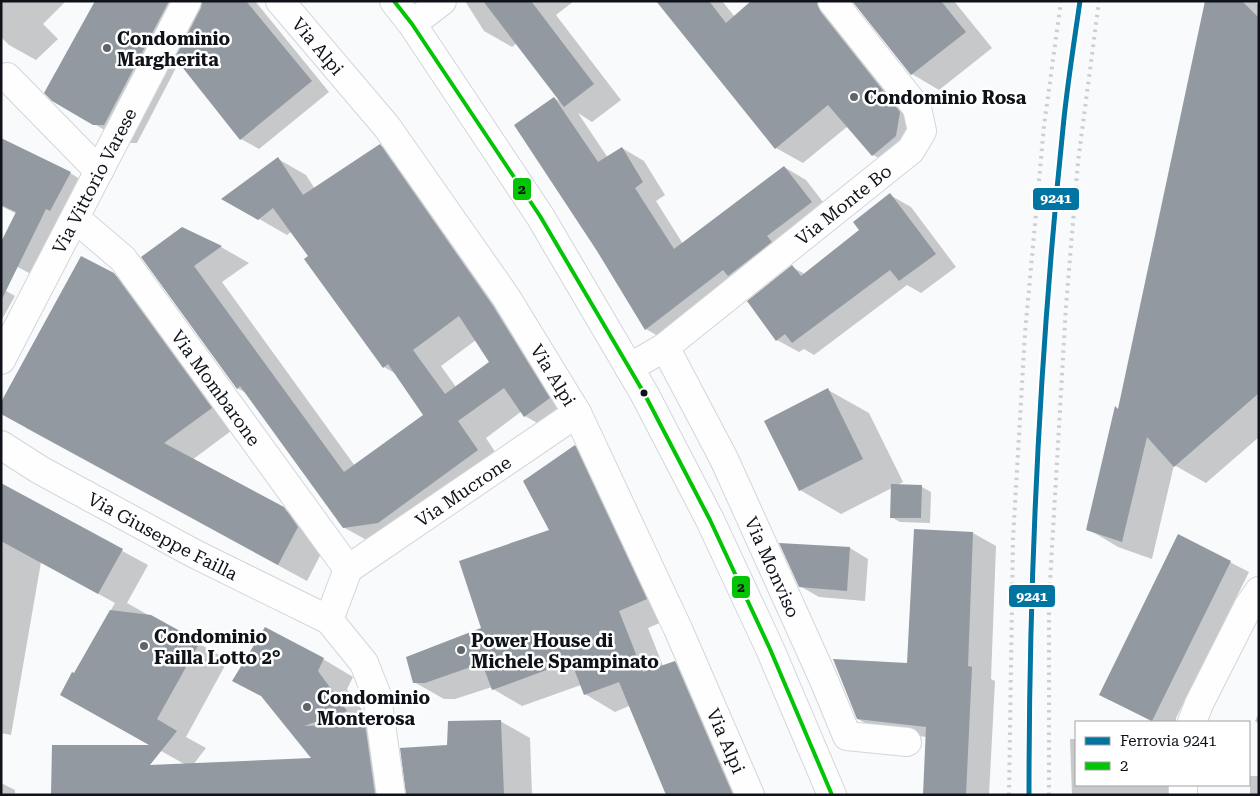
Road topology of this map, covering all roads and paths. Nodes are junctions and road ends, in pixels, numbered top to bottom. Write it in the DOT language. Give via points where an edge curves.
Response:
graph roads {
  1 [pos="187,1"];
  2 [pos="280,1"];
  3 [pos="394,1"];
  4 [pos="442,1"];
  5 [pos="832,1"];
  6 [pos="412,24"];
  7 [pos="7,78"];
  8 [pos="99,171"];
  9 [pos="75,218"];
  10 [pos="665,347"];
  11 [pos="1,360"];
  12 [pos="629,368"];
  13 [pos="578,413"];
  14 [pos="1,445"];
  15 [pos="348,569"];
  16 [pos="1259,592"];
  17 [pos="329,620"];
  18 [pos="1192,721"];
  19 [pos="907,742"];
  20 [pos="390,795"];
  21 [pos="750,795"];
  22 [pos="832,795"];
  1 -- 8 [label="street, Via Vittorio Varese"];
  2 -- 13 [label="street, Via Alpi" via="387,127 506,297"];
  3 -- 6 [label="street, Via Monviso"];
  4 -- 6 [label="street"];
  5 -- 10 [label="street, Via Monte Bo" via="917,108 922,131 912,150"];
  6 -- 12 [label="street, Via Monviso" via="540,216"];
  7 -- 8 [label="street"];
  8 -- 9 [label="street, Via Vittorio Varese"];
  9 -- 11 [label="street, Via Vittorio Varese"];
  9 -- 15 [label="street, Via Mombarone" via="123,259"];
  10 -- 12 [label="street, Via Monte Bo"];
  10 -- 19 [label="street, Via Monviso" via="724,459 847,736"];
  12 -- 22 [label="street, Via Monviso" via="710,520 770,649"];
  13 -- 15 [label="street, Via Mucrone"];
  13 -- 21 [label="street, Via Alpi" via="678,629"];
  14 -- 17 [label="street, Via Giuseppe Failla" via="40,470 195,554"];
  15 -- 17 [label="street"];
  16 -- 18 [label="street" via="1248,607"];
  17 -- 20 [label="street" via="364,663 377,696"];
}
